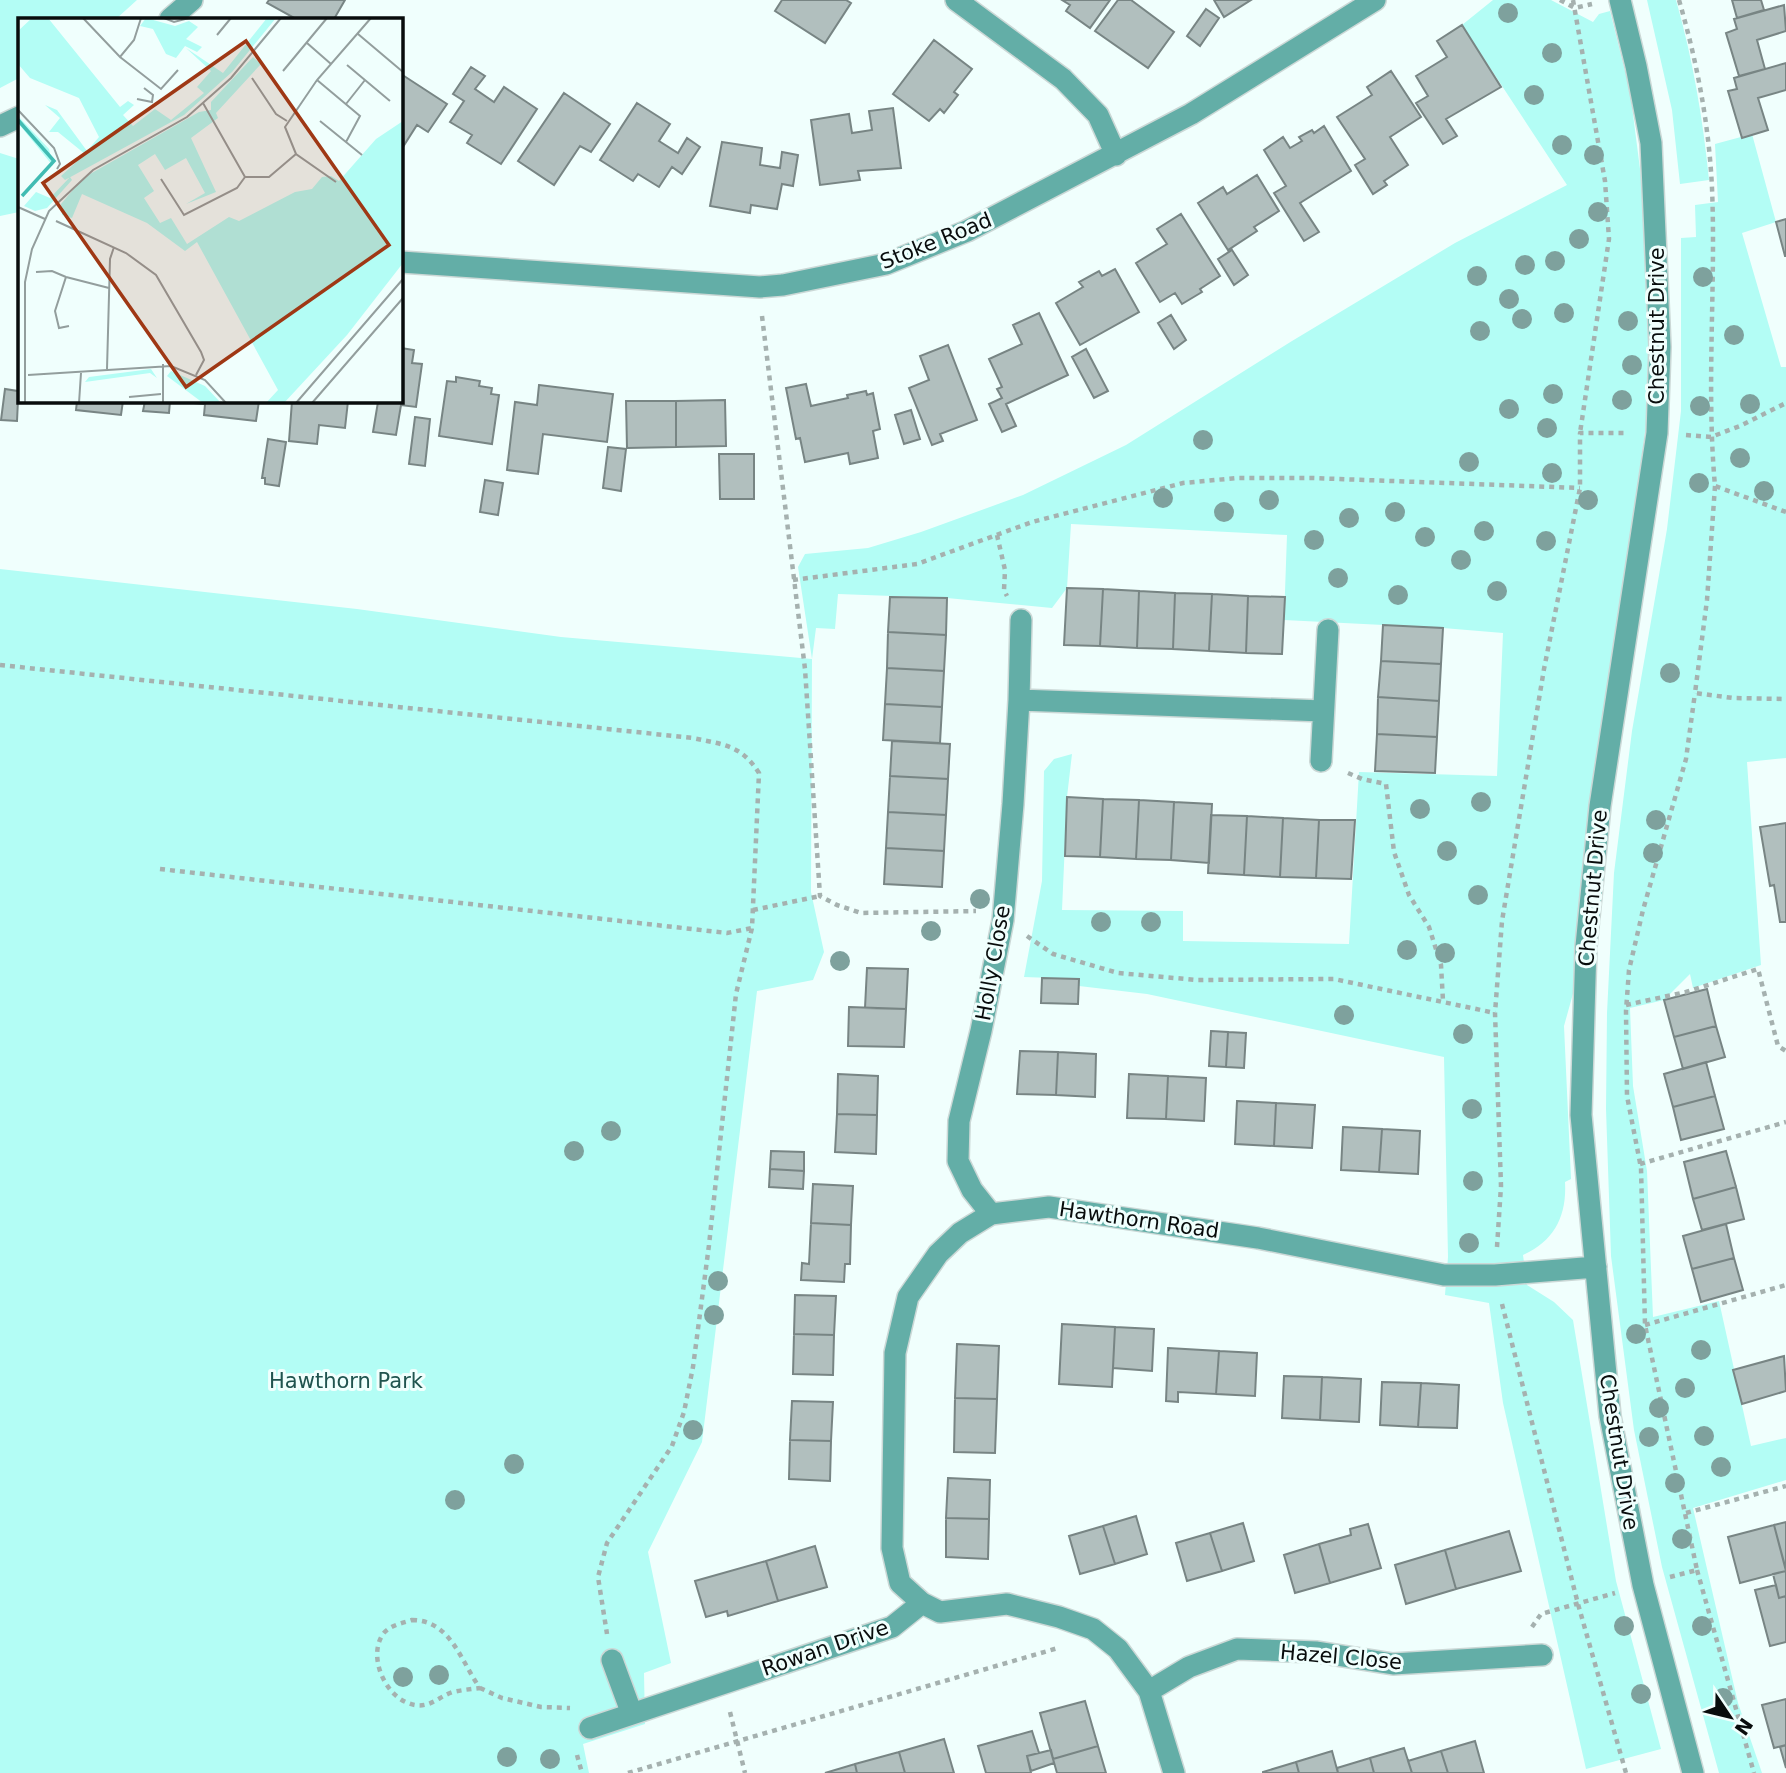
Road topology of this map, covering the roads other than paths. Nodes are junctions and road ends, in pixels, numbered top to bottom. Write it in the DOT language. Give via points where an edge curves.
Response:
graph roads {
  1 [pos="192,0"];
  2 [pos="956,0"];
  3 [pos="1375,0"];
  4 [pos="1620,0"];
  5 [pos="171,18"];
  6 [pos="18,117"];
  7 [pos="0,126"];
  8 [pos="1116,155"];
  9 [pos="402,262"];
  10 [pos="1021,620"];
  11 [pos="1328,630"];
  12 [pos="1019,700"];
  13 [pos="1323,711"];
  14 [pos="1321,761"];
  15 [pos="991,1214"];
  16 [pos="1595,1267"];
  17 [pos="922,1603"];
  18 [pos="1542,1656"];
  19 [pos="612,1660"];
  20 [pos="1149,1691"];
  21 [pos="632,1714"];
  22 [pos="590,1728"];
  23 [pos="1174,1773"];
  24 [pos="1693,1773"];
  1 -- 5 [label="street"];
  2 -- 8 [label="street" via="1063,79 1098,115"];
  3 -- 8 [label="street, Stoke Road"];
  4 -- 16 [label="street, Chestnut Drive" via="1651,143 1660,347 1657,433 1600,806 1586,946 1581,1115"];
  6 -- 7 [label="street"];
  8 -- 9 [label="street, Stoke Road" via="967,232 886,264 783,285"];
  10 -- 12 [label="street, Holly Close"];
  11 -- 13 [label="street"];
  12 -- 13 [label="street"];
  12 -- 15 [label="street, Holly Close" via="1003,920 959,1121 958,1161"];
  13 -- 14 [label="street"];
  15 -- 16 [label="street, Hawthorn Road" via="1049,1207 1258,1238 1444,1275"];
  15 -- 17 [label="street, Hawthorn Road" via="960,1233 938,1254 908,1297 895,1353 892,1548 900,1583"];
  16 -- 24 [label="street, Chestnut Drive" via="1610,1416 1643,1585"];
  17 -- 20 [label="street" via="940,1612 1007,1604 1093,1629 1118,1648"];
  17 -- 21 [label="street, Rowan Drive" via="892,1627"];
  18 -- 20 [label="street, Hazel Close" via="1393,1664 1317,1652 1237,1649 1189,1667"];
  19 -- 21 [label="street"];
  20 -- 23 [label="street"];
  21 -- 22 [label="street, Rowan Drive"];
}
